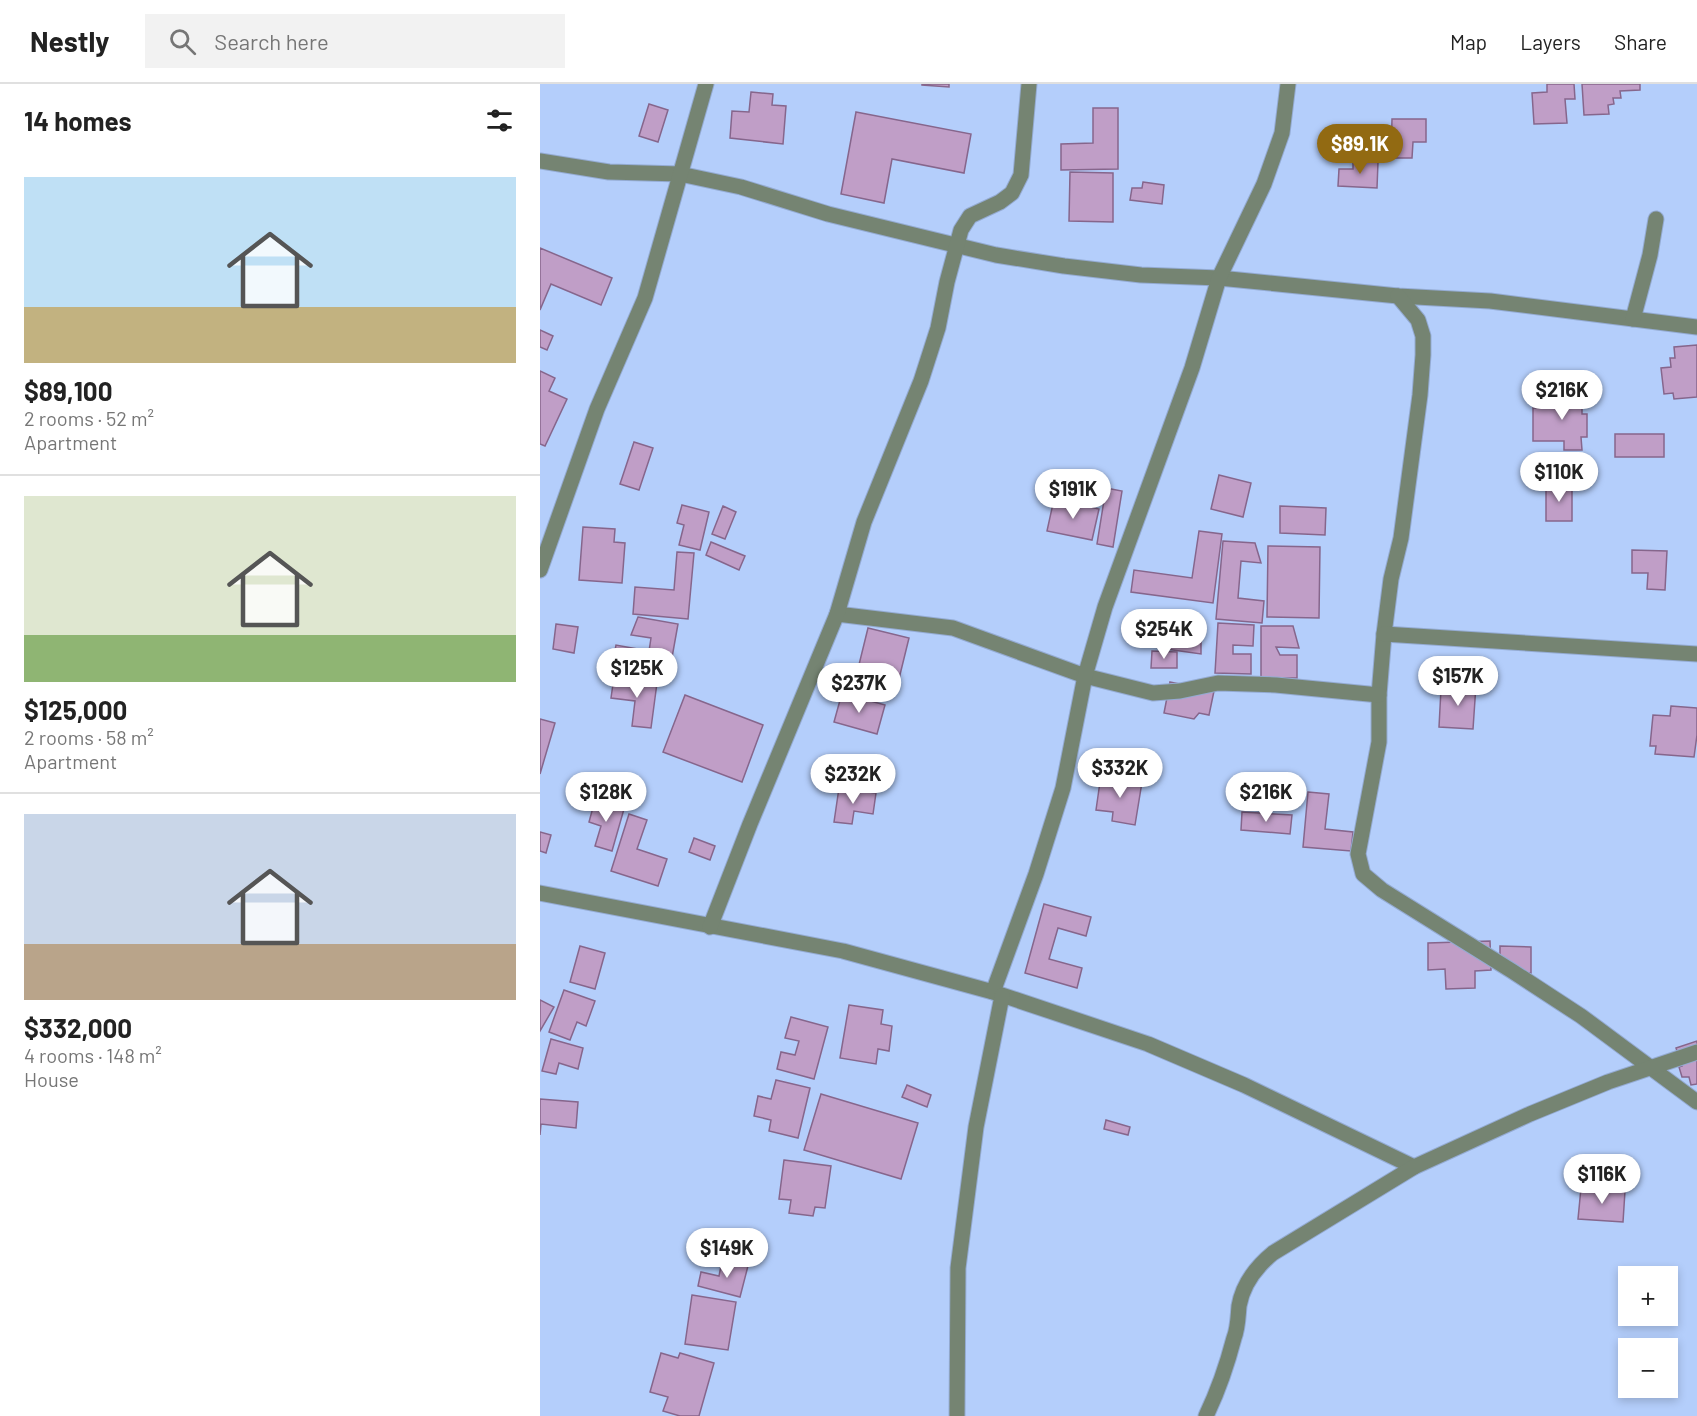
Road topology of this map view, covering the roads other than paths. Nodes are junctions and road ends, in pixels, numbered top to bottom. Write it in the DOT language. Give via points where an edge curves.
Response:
graph roads {
  1 [pos="706,84"];
  2 [pos="1029,84"];
  3 [pos="1288,84"];
  4 [pos="540,161"];
  5 [pos="680,174"];
  6 [pos="1656,219"];
  7 [pos="958,246"];
  8 [pos="1219,278"];
  9 [pos="1398,296"];
  10 [pos="1633,320"];
  11 [pos="1697,327"];
  12 [pos="540,570"];
  13 [pos="837,614"];
  14 [pos="1384,634"];
  15 [pos="1697,654"];
  16 [pos="1084,676"];
  17 [pos="1379,696"];
  18 [pos="540,893"];
  19 [pos="710,927"];
  20 [pos="997,994"];
  21 [pos="1697,1052"];
  22 [pos="1650,1067"];
  23 [pos="1697,1102"];
  24 [pos="1414,1167"];
  25 [pos="957,1416"];
  26 [pos="1206,1416"];
  1 -- 5 [label="street"];
  2 -- 7 [label="street" via="1021,175 1012,193 970,216 961,230"];
  3 -- 8 [label="street" via="1282,133 1264,184"];
  4 -- 5 [label="street" via="609,172"];
  5 -- 7 [label="street"];
  5 -- 12 [label="street" via="645,298 597,409"];
  6 -- 10 [label="street"];
  7 -- 8 [label="street" via="1130,274"];
  7 -- 13 [label="street" via="921,381 864,522"];
  8 -- 9 [label="street"];
  8 -- 16 [label="street" via="1192,368 1105,607"];
  9 -- 10 [label="street" via="1490,301"];
  9 -- 14 [label="street" via="1418,320 1424,336 1424,355 1403,527"];
  10 -- 11 [label="street"];
  13 -- 16 [label="street" via="953,628"];
  13 -- 19 [label="street"];
  14 -- 15 [label="street"];
  14 -- 17 [label="street"];
  16 -- 17 [label="street" via="1153,693 1218,683"];
  16 -- 20 [label="street" via="1063,788"];
  17 -- 22 [label="street" via="1379,742 1358,854 1363,874 1382,891 1581,1016"];
  18 -- 19 [label="street"];
  19 -- 20 [label="street" via="843,951"];
  20 -- 24 [label="street" via="1148,1044 1244,1085"];
  20 -- 25 [label="street" via="958,1268"];
  21 -- 22 [label="street"];
  22 -- 23 [label="street"];
  22 -- 24 [label="street" via="1530,1114"];
  24 -- 26 [label="street" via="1258,1266 1243,1292 1234,1339"];
}
